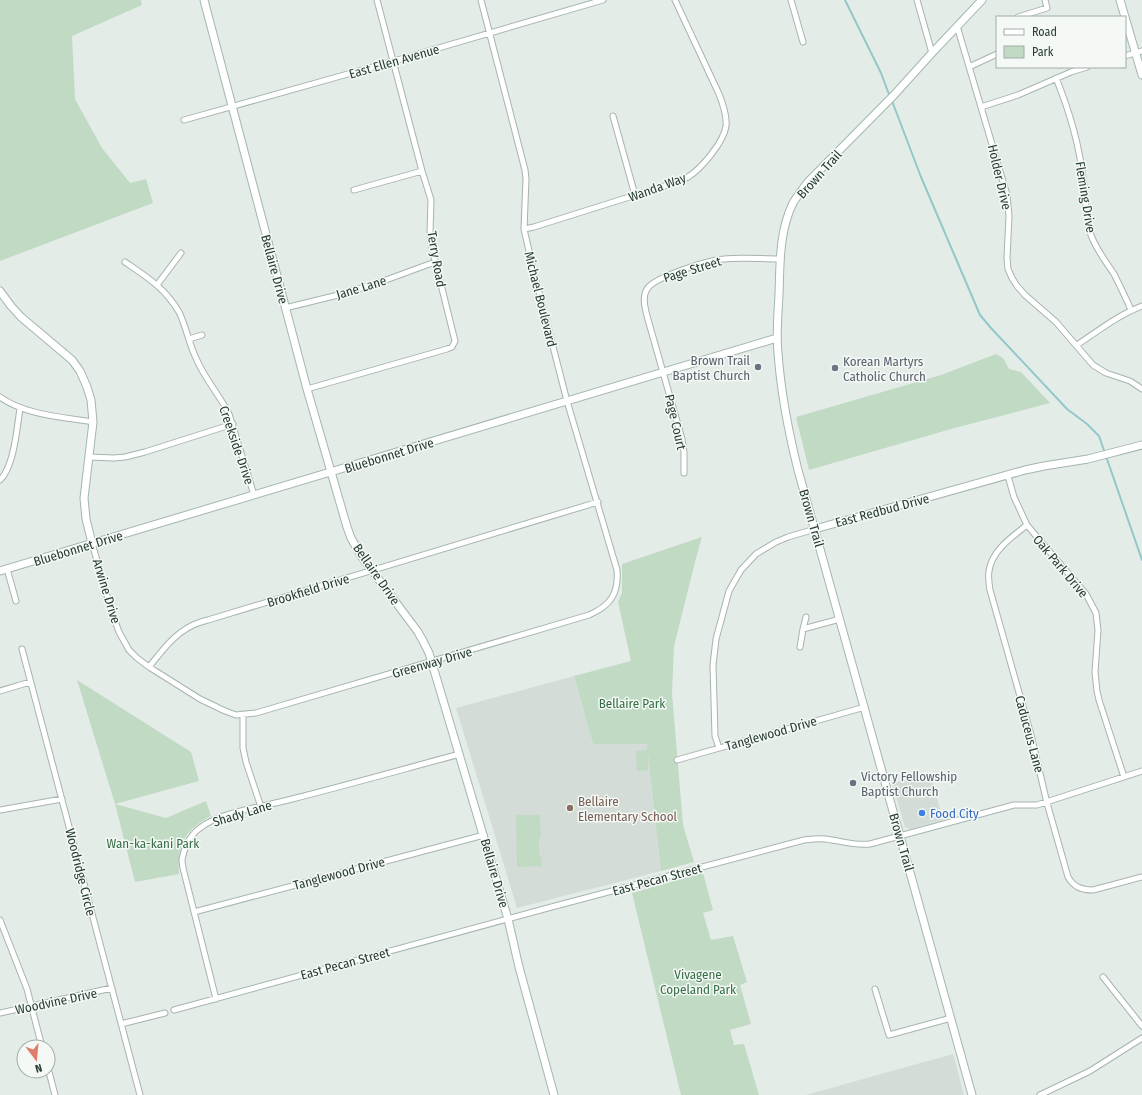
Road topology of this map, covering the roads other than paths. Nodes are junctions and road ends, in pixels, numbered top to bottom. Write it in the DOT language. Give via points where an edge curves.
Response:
graph roads {
  1 [pos="204,0"];
  2 [pos="377,0"];
  3 [pos="481,0"];
  4 [pos="602,0"];
  5 [pos="675,0"];
  6 [pos="791,0"];
  7 [pos="917,0"];
  8 [pos="982,0"];
  9 [pos="1045,0"];
  10 [pos="1120,0"];
  11 [pos="1021,16"];
  12 [pos="1126,16"];
  13 [pos="1126,16"];
  14 [pos="957,26"];
  15 [pos="489,33"];
  16 [pos="929,40"];
  17 [pos="803,42"];
  18 [pos="938,46"];
  19 [pos="1139,52"];
  20 [pos="932,53"];
  21 [pos="996,54"];
  22 [pos="1126,56"];
  23 [pos="394,61"];
  24 [pos="969,67"];
  25 [pos="1084,68"];
  26 [pos="1142,75"];
  27 [pos="1056,78"];
  28 [pos="233,107"];
  29 [pos="981,107"];
  30 [pos="612,116"];
  31 [pos="184,120"];
  32 [pos="422,171"];
  33 [pos="354,190"];
  34 [pos="635,195"];
  35 [pos="524,229"];
  36 [pos="181,254"];
  37 [pos="780,260"];
  38 [pos="125,262"];
  39 [pos="435,262"];
  40 [pos="157,284"];
  41 [pos="0,292"];
  42 [pos="1142,306"];
  43 [pos="285,308"];
  44 [pos="1131,310"];
  45 [pos="202,335"];
  46 [pos="777,338"];
  47 [pos="189,339"];
  48 [pos="1077,345"];
  49 [pos="663,372"];
  50 [pos="307,389"];
  51 [pos="1142,389"];
  52 [pos="0,397"];
  53 [pos="567,401"];
  54 [pos="20,408"];
  55 [pos="93,422"];
  56 [pos="233,424"];
  57 [pos="1142,445"];
  58 [pos="89,457"];
  59 [pos="331,472"];
  60 [pos="684,473"];
  61 [pos="1008,476"];
  62 [pos="0,480"];
  63 [pos="254,495"];
  64 [pos="598,502"];
  65 [pos="1027,525"];
  66 [pos="815,529"];
  67 [pos="92,543"];
  68 [pos="4,570"];
  69 [pos="372,570"];
  70 [pos="613,595"];
  71 [pos="16,601"];
  72 [pos="806,617"];
  73 [pos="840,619"];
  74 [pos="803,629"];
  75 [pos="800,647"];
  76 [pos="22,650"];
  77 [pos="432,662"];
  78 [pos="149,667"];
  79 [pos="30,682"];
  80 [pos="0,691"];
  81 [pos="865,707"];
  82 [pos="243,714"];
  83 [pos="719,748"];
  84 [pos="460,754"];
  85 [pos="677,760"];
  86 [pos="1142,771"];
  87 [pos="1124,777"];
  88 [pos="62,799"];
  89 [pos="1047,803"];
  90 [pos="261,807"];
  91 [pos="0,810"];
  92 [pos="484,835"];
  93 [pos="900,836"];
  94 [pos="1142,877"];
  95 [pos="194,912"];
  96 [pos="508,918"];
  97 [pos="0,920"];
  98 [pos="1103,977"];
  99 [pos="112,988"];
  100 [pos="875,989"];
  101 [pos="216,999"];
  102 [pos="32,1006"];
  103 [pos="174,1010"];
  104 [pos="0,1013"];
  105 [pos="165,1013"];
  106 [pos="951,1018"];
  107 [pos="121,1024"];
  108 [pos="1142,1026"];
  109 [pos="1142,1038"];
  110 [pos="40,1039"];
  111 [pos="51,1079"];
  112 [pos="55,1095"];
  113 [pos="140,1095"];
  114 [pos="554,1095"];
  115 [pos="972,1095"];
  116 [pos="1040,1095"];
  1 -- 28 [label="street, Bellaire Drive"];
  2 -- 23 [label="street, Terry Road"];
  3 -- 15 [label="street, Michael Boulevard"];
  4 -- 15 [label="street, East Ellen Avenue"];
  5 -- 34 [label="street, Wanda Way" via="724,106 727,125 722,141 706,162 689,176"];
  6 -- 17 [label="street"];
  7 -- 16 [label="street"];
  8 -- 14 [label="street, Brown Trail"];
  9 -- 11 [label="street" via="1047,8"];
  10 -- 13 [label="street"];
  12 -- 19 [label="street"];
  14 -- 18 [label="street, Brown Trail"];
  14 -- 24 [label="street, Holder Drive"];
  15 -- 23 [label="street, East Ellen Avenue"];
  15 -- 35 [label="street, Michael Boulevard" via="525,170"];
  16 -- 18 [label="street"];
  16 -- 20 [label="street"];
  18 -- 20 [label="street, Brown Trail"];
  19 -- 22 [label="street"];
  19 -- 26 [label="street"];
  20 -- 37 [label="street, Brown Trail" via="807,183 792,205 783,233"];
  21 -- 24 [label="street"];
  23 -- 28 [label="street, East Ellen Avenue"];
  23 -- 32 [label="street, Terry Road"];
  24 -- 29 [label="street, Holder Drive"];
  25 -- 27 [label="street"];
  27 -- 29 [label="street" via="1018,95"];
  27 -- 44 [label="street, Fleming Drive" via="1076,140 1091,235"];
  28 -- 31 [label="street, East Ellen Avenue"];
  28 -- 43 [label="street, Bellaire Drive"];
  29 -- 48 [label="street, Holder Drive" via="1007,195 1008,269 1016,286 1024,295 1056,322"];
  30 -- 34 [label="street"];
  32 -- 33 [label="street"];
  32 -- 39 [label="street, Terry Road" via="431,200 430,233"];
  34 -- 35 [label="street, Wanda Way"];
  35 -- 53 [label="street, Michael Boulevard"];
  36 -- 40 [label="street"];
  37 -- 46 [label="street, Brown Trail"];
  37 -- 49 [label="street, Page Street" via="712,261 667,276 649,286 645,294 645,306"];
  38 -- 40 [label="street, Creekside Drive"];
  39 -- 43 [label="street, Jane Lane" via="375,284"];
  39 -- 50 [label="street, Terry Road" via="453,330 455,341 452,347"];
  40 -- 47 [label="street, Creekside Drive" via="179,312"];
  41 -- 55 [label="street, Arwine Drive" via="11,306 72,360 80,371 91,400"];
  42 -- 44 [label="street"];
  43 -- 50 [label="street, Bellaire Drive"];
  44 -- 48 [label="street"];
  45 -- 47 [label="street"];
  46 -- 49 [label="street, Bluebonnet Drive"];
  46 -- 66 [label="street, Brown Trail" via="787,426"];
  47 -- 56 [label="street, Creekside Drive" via="198,364 225,404"];
  48 -- 51 [label="street, Holder Drive" via="1093,365"];
  49 -- 53 [label="street, Bluebonnet Drive"];
  49 -- 60 [label="street, Page Court" via="682,439"];
  50 -- 59 [label="street, Bellaire Drive"];
  52 -- 54 [label="street"];
  53 -- 59 [label="street, Bluebonnet Drive"];
  53 -- 64 [label="street, Michael Boulevard"];
  54 -- 55 [label="street"];
  54 -- 62 [label="street" via="10,464"];
  55 -- 58 [label="street, Arwine Drive"];
  56 -- 58 [label="street" via="144,452 114,458"];
  56 -- 63 [label="street, Creekside Drive"];
  57 -- 61 [label="street, East Redbud Drive"];
  58 -- 67 [label="street, Arwine Drive" via="84,498"];
  59 -- 63 [label="street, Bluebonnet Drive"];
  59 -- 69 [label="street, Bellaire Drive" via="351,538"];
  61 -- 65 [label="street, Oak Park Drive"];
  61 -- 66 [label="street, East Redbud Drive"];
  63 -- 67 [label="street, Bluebonnet Drive"];
  64 -- 69 [label="street, Brookfield Drive"];
  64 -- 70 [label="street, Michael Boulevard" via="618,570 617,586"];
  65 -- 87 [label="street, Oak Park Drive" via="1086,594 1096,613 1097,691"];
  65 -- 89 [label="street, Caduceus Lane" via="996,553 988,578"];
  66 -- 73 [label="street, Brown Trail"];
  66 -- 83 [label="street, East Redbud Drive" via="776,542 756,554 741,570 729,591 716,640 713,664 716,736"];
  67 -- 68 [label="street, Bluebonnet Drive"];
  67 -- 78 [label="street, Arwine Drive" via="119,632 129,650"];
  68 -- 71 [label="street"];
  69 -- 77 [label="street, Bellaire Drive" via="418,632"];
  69 -- 78 [label="street, Brookfield Drive" via="193,625 178,634"];
  70 -- 77 [label="street, Greenway Drive" via="605,607 589,615"];
  72 -- 74 [label="street"];
  73 -- 74 [label="street"];
  73 -- 81 [label="street, Brown Trail"];
  74 -- 75 [label="street"];
  76 -- 79 [label="street, Woodridge Circle"];
  77 -- 82 [label="street, Greenway Drive" via="256,713"];
  77 -- 84 [label="street, Bellaire Drive"];
  78 -- 82 [label="street, Arwine Drive" via="200,699 236,715"];
  79 -- 80 [label="street"];
  79 -- 88 [label="street, Woodridge Circle"];
  81 -- 83 [label="street, Tanglewood Drive"];
  81 -- 93 [label="street, Brown Trail"];
  82 -- 90 [label="street" via="243,748"];
  83 -- 85 [label="street, Tanglewood Drive"];
  84 -- 90 [label="street, Shady Lane"];
  84 -- 92 [label="street, Bellaire Drive"];
  86 -- 87 [label="street, East Pecan Street"];
  87 -- 89 [label="street, East Pecan Street"];
  88 -- 91 [label="street"];
  88 -- 99 [label="street, Woodridge Circle"];
  89 -- 93 [label="street, East Pecan Street" via="1037,806 1014,805"];
  89 -- 94 [label="street, Caduceus Lane" via="1068,877 1077,888 1093,890"];
  90 -- 95 [label="street, Shady Lane" via="212,821 200,828 189,840 182,860"];
  92 -- 95 [label="street, Tanglewood Drive"];
  92 -- 96 [label="street, Bellaire Drive"];
  93 -- 96 [label="street, East Pecan Street" via="863,845 825,838 804,840"];
  93 -- 106 [label="street, Brown Trail"];
  95 -- 101 [label="street, Shady Lane"];
  96 -- 101 [label="street, East Pecan Street"];
  96 -- 114 [label="street, Bellaire Drive"];
  97 -- 102 [label="street"];
  98 -- 108 [label="street"];
  99 -- 102 [label="street, Woodvine Drive"];
  99 -- 107 [label="street, Woodridge Circle"];
  100 -- 106 [label="street" via="889,1035"];
  101 -- 103 [label="street, East Pecan Street"];
  102 -- 104 [label="street, Woodvine Drive"];
  102 -- 110 [label="street"];
  105 -- 107 [label="street"];
  106 -- 115 [label="street, Brown Trail"];
  107 -- 113 [label="street, Woodridge Circle"];
  109 -- 116 [label="street" via="1090,1071"];
  111 -- 112 [label="street"];
}
